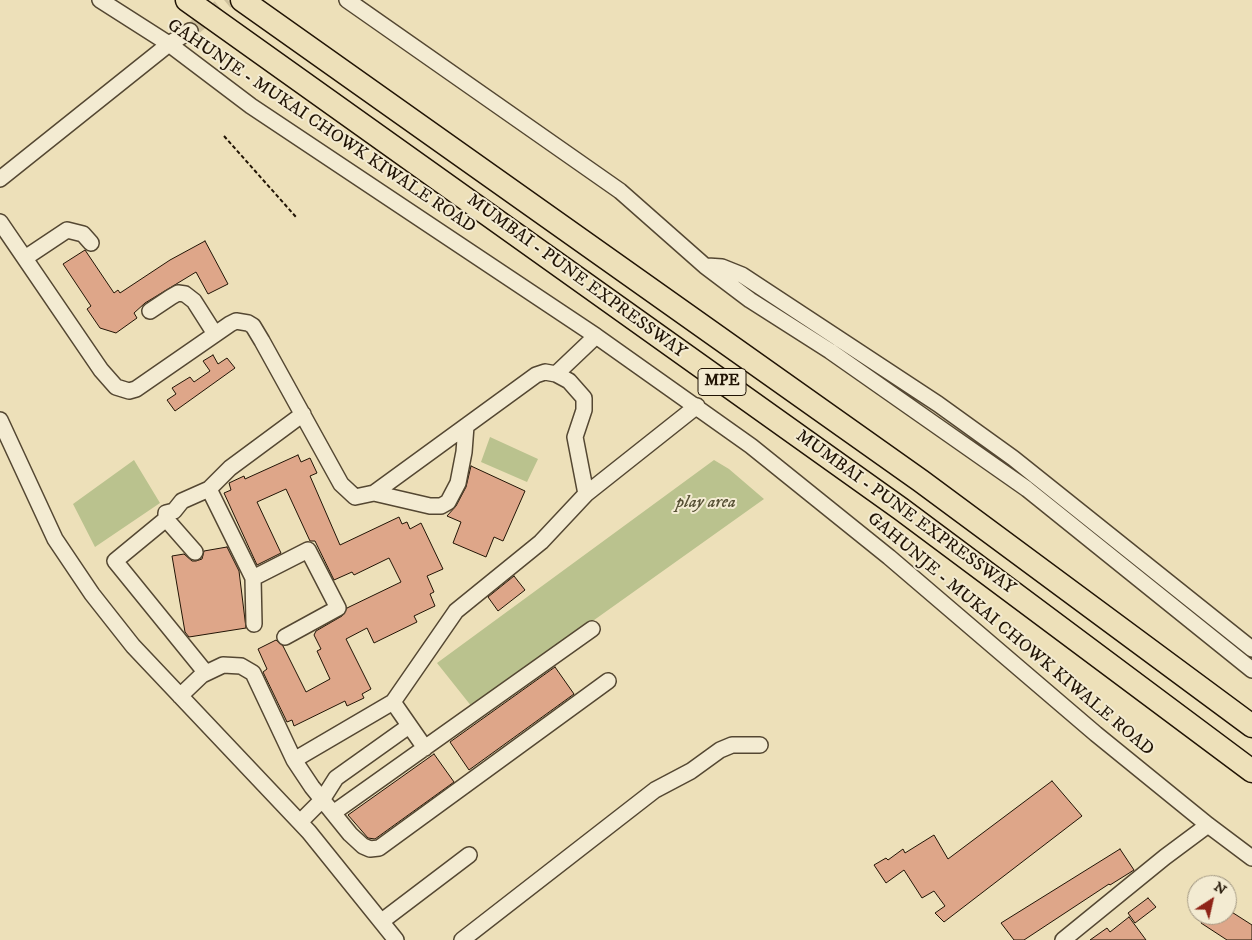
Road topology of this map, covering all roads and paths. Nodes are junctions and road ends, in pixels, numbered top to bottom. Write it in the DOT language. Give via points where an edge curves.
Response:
graph roads {
  1 [pos="100,0"];
  2 [pos="187,0"];
  3 [pos="242,0"];
  4 [pos="347,0"];
  5 [pos="190,31"];
  6 [pos="168,44"];
  7 [pos="224,136"];
  8 [pos="0,179"];
  9 [pos="296,217"];
  10 [pos="0,222"];
  11 [pos="91,243"];
  12 [pos="25,258"];
  13 [pos="705,266"];
  14 [pos="150,310"];
  15 [pos="215,334"];
  16 [pos="596,336"];
  17 [pos="556,374"];
  18 [pos="697,406"];
  19 [pos="303,414"];
  20 [pos="0,420"];
  21 [pos="466,426"];
  22 [pos="210,489"];
  23 [pos="374,493"];
  24 [pos="586,494"];
  25 [pos="166,519"];
  26 [pos="195,552"];
  27 [pos="253,578"];
  28 [pos="254,624"];
  29 [pos="592,630"];
  30 [pos="285,637"];
  31 [pos="1252,649"];
  32 [pos="1252,670"];
  33 [pos="206,673"];
  34 [pos="608,681"];
  35 [pos="180,696"];
  36 [pos="393,702"];
  37 [pos="409,726"];
  38 [pos="1252,726"];
  39 [pos="760,745"];
  40 [pos="425,748"];
  41 [pos="294,760"];
  42 [pos="1252,771"];
  43 [pos="322,800"];
  44 [pos="333,813"];
  45 [pos="300,822"];
  46 [pos="1208,826"];
  47 [pos="469,855"];
  48 [pos="1252,858"];
  49 [pos="382,921"];
  50 [pos="396,940"];
  51 [pos="462,940"];
  52 [pos="1063,940"];
  1 -- 6 [label="street, GAHUNJE - MUKAI CHOWK KIWALE ROAD"];
  2 -- 42 [label="highway, MUMBAI - PUNE EXPRESSWAY / MPE" via="901,509"];
  3 -- 38 [label="highway, MUMBAI - PUNE EXPRESSWAY / MPE" via="921,481"];
  4 -- 13 [label="street" via="620,191"];
  5 -- 6 [label="street"];
  6 -- 8 [label="street"];
  6 -- 16 [label="street, GAHUNJE - MUKAI CHOWK KIWALE ROAD" via="251,106"];
  7 -- 9 [label="path"];
  10 -- 12 [label="street"];
  11 -- 12 [label="street" via="83,234 67,230"];
  12 -- 15 [label="street" via="101,370 122,390 136,389"];
  13 -- 31 [label="street" via="722,267 742,275 938,404 1013,458"];
  13 -- 32 [label="street" via="1026,489"];
  14 -- 15 [label="street" via="178,293 185,294 194,301"];
  15 -- 19 [label="street" via="236,321 253,326"];
  16 -- 17 [label="street"];
  16 -- 18 [label="street, GAHUNJE - MUKAI CHOWK KIWALE ROAD"];
  17 -- 21 [label="street" via="545,372 536,375"];
  17 -- 24 [label="street" via="569,381 584,398 584,410 575,437"];
  18 -- 24 [label="street"];
  18 -- 46 [label="street, GAHUNJE - MUKAI CHOWK KIWALE ROAD" via="854,528"];
  19 -- 22 [label="street" via="230,468"];
  19 -- 23 [label="street" via="348,492 355,497"];
  20 -- 35 [label="street" via="56,539 92,594"];
  21 -- 23 [label="street"];
  21 -- 23 [label="street" via="458,483 448,502 430,506"];
  22 -- 25 [label="street" via="182,501 174,511 166,513"];
  22 -- 27 [label="street"];
  24 -- 36 [label="street" via="541,542 456,611"];
  25 -- 26 [label="street"];
  25 -- 33 [label="street" via="115,560"];
  27 -- 28 [label="street"];
  27 -- 30 [label="street" via="308,550 338,608"];
  29 -- 40 [label="street"];
  33 -- 35 [label="street"];
  33 -- 41 [label="street" via="232,664 253,673"];
  34 -- 44 [label="street" via="379,848 370,850 363,846"];
  35 -- 45 [label="street"];
  36 -- 37 [label="street"];
  36 -- 41 [label="street"];
  37 -- 40 [label="street"];
  37 -- 43 [label="street" via="336,778"];
  39 -- 51 [label="street" via="732,745 720,750 691,771 655,790"];
  40 -- 44 [label="street"];
  41 -- 43 [label="street"];
  43 -- 44 [label="street"];
  43 -- 45 [label="street"];
  45 -- 49 [label="street"];
  46 -- 48 [label="street, GAHUNJE - MUKAI CHOWK KIWALE ROAD"];
  46 -- 52 [label="street"];
  47 -- 49 [label="street"];
  49 -- 50 [label="street"];
}
